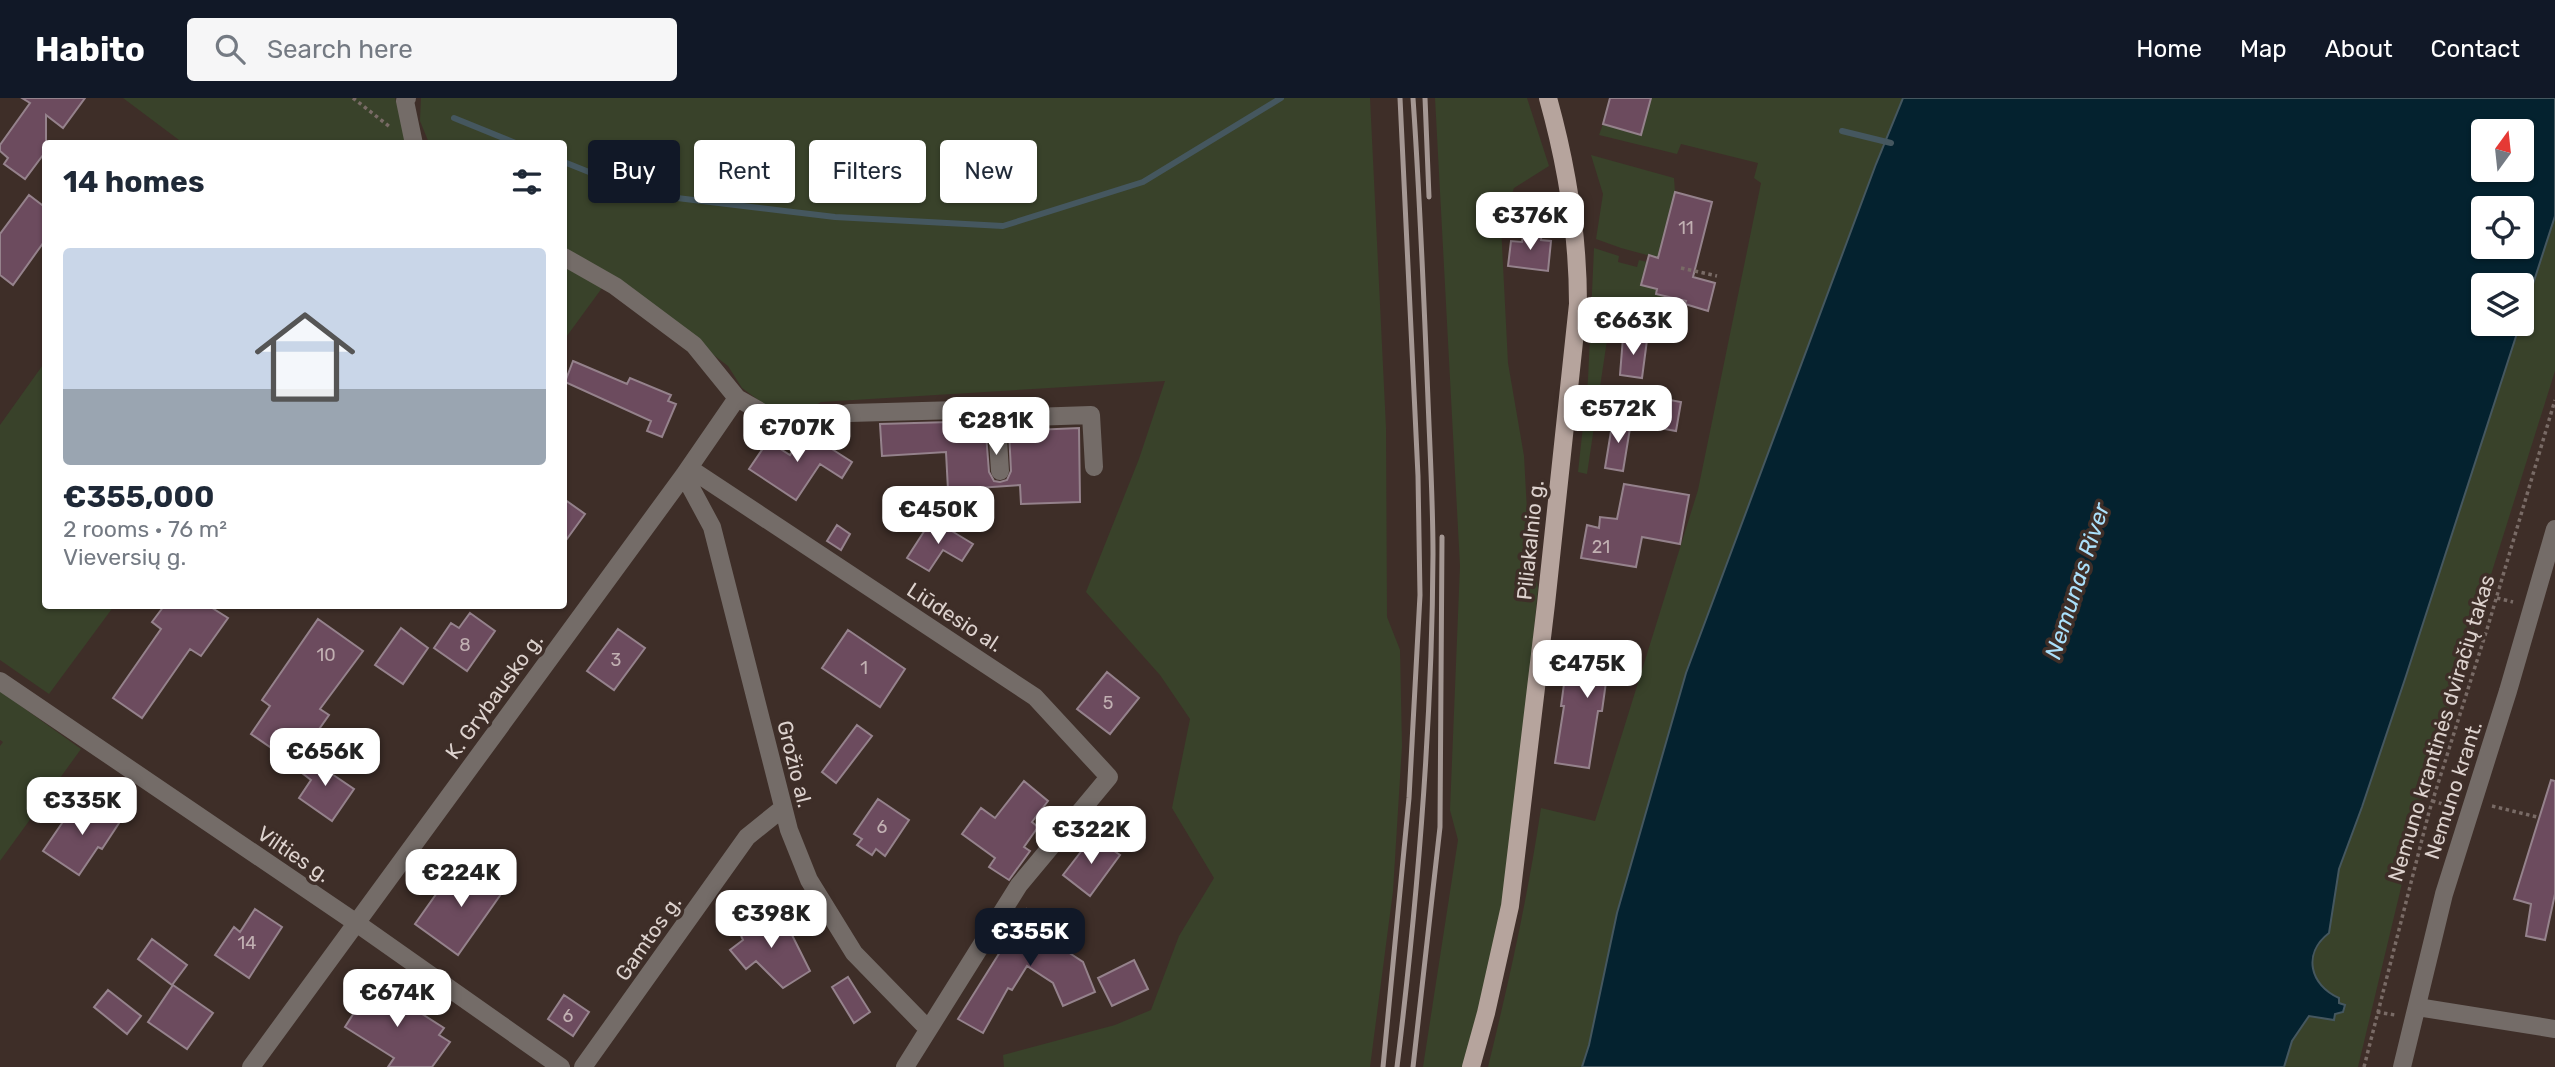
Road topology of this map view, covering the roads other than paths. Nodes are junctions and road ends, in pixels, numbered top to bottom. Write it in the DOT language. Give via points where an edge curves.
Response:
graph roads {
  1 [pos="407,98"];
  2 [pos="1548,98"];
  3 [pos="413,140"];
  4 [pos="567,259"];
  5 [pos="737,398"];
  6 [pos="997,418"];
  7 [pos="1094,467"];
  8 [pos="1000,471"];
  9 [pos="687,472"];
  10 [pos="2555,529"];
  11 [pos="0,681"];
  12 [pos="783,808"];
  13 [pos="355,922"];
  14 [pos="2417,1007"];
  15 [pos="928,1029"];
  16 [pos="2555,1029"];
  17 [pos="251,1067"];
  18 [pos="561,1067"];
  19 [pos="583,1067"];
  20 [pos="905,1067"];
  21 [pos="1471,1067"];
  22 [pos="2402,1067"];
  1 -- 3 [label="street"];
  2 -- 21 [label="main road, Piliakalnio g." via="1574,219 1578,304 1510,906"];
  4 -- 5 [label="street" via="615,286 694,345"];
  5 -- 6 [label="street" via="786,426 849,413 996,409"];
  5 -- 9 [label="street, K. Grybausko g."];
  6 -- 7 [label="street" via="1091,415"];
  6 -- 8 [label="street"];
  9 -- 12 [label="street, Grožio al." via="712,527"];
  9 -- 13 [label="street, K. Grybausko g."];
  9 -- 15 [label="street, Liūdesio al." via="1035,697 1109,777 1020,885"];
  10 -- 14 [label="street, Nemuno krant." via="2444,894"];
  11 -- 13 [label="street, Vilties g."];
  12 -- 15 [label="street, Grožio al." via="809,880 854,953"];
  12 -- 19 [label="street, Gamtos g." via="747,837"];
  13 -- 17 [label="street, K. Grybausko g."];
  13 -- 18 [label="street, Vilties g."];
  14 -- 16 [label="street"];
  14 -- 22 [label="street, Nemuno krant."];
  15 -- 20 [label="street"];
}
